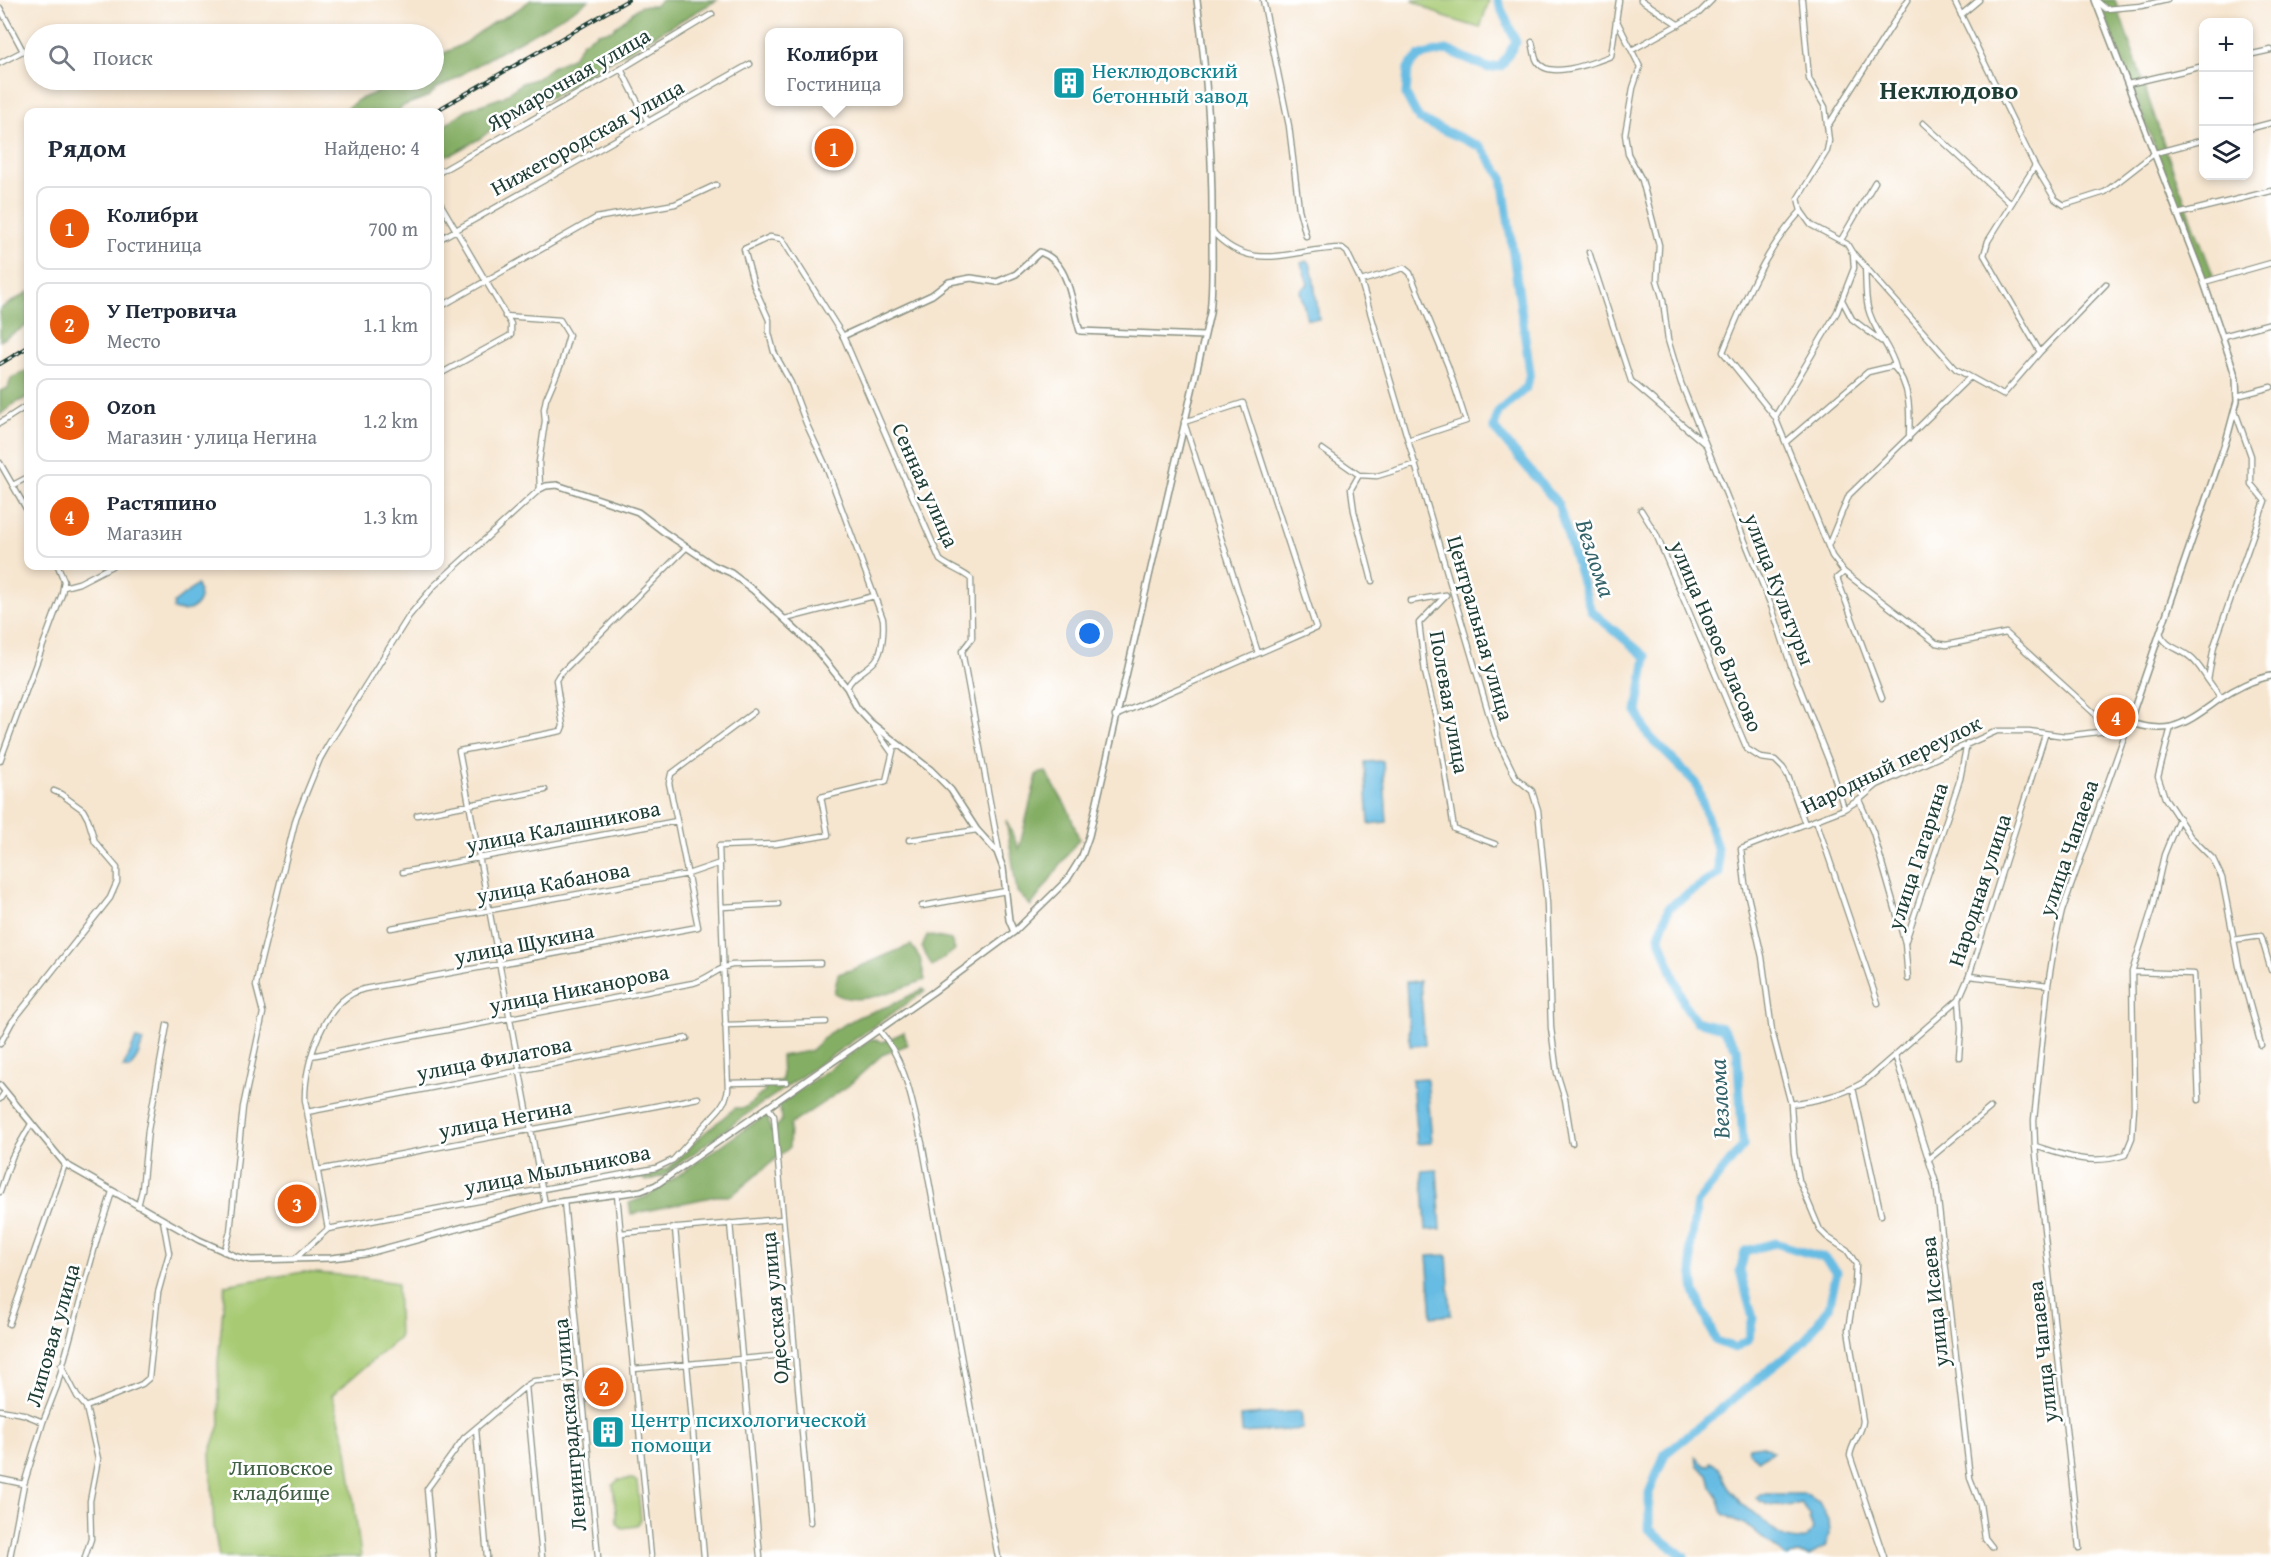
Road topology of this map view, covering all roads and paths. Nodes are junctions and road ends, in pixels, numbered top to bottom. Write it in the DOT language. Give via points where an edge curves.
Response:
graph roads {
  1 [pos="1197,0"];
  2 [pos="1263,0"];
  3 [pos="1619,0"];
  4 [pos="1641,0"];
  5 [pos="1712,0"];
  6 [pos="1802,0"];
  7 [pos="1908,0"];
  8 [pos="1954,0"];
  9 [pos="1979,0"];
  10 [pos="2096,0"];
  11 [pos="2168,0"];
  12 [pos="0,8"];
  13 [pos="712,14"];
  14 [pos="1961,15"];
  15 [pos="1616,19"];
  16 [pos="1679,25"];
  17 [pos="1532,42"];
  18 [pos="1614,42"];
  19 [pos="1628,43"];
  20 [pos="1632,50"];
  21 [pos="2271,50"];
  22 [pos="2253,54"];
  23 [pos="0,63"];
  24 [pos="750,64"];
  25 [pos="2199,67"];
  26 [pos="621,69"];
  27 [pos="2128,84"];
  28 [pos="648,122"];
  29 [pos="1923,123"];
  30 [pos="2271,123"];
  31 [pos="1828,125"];
  32 [pos="2253,128"];
  33 [pos="2199,141"];
  34 [pos="2155,153"];
  35 [pos="2035,166"];
  36 [pos="444,170"];
  37 [pos="1875,182"];
  38 [pos="716,185"];
  39 [pos="2271,191"];
  40 [pos="2011,204"];
  41 [pos="444,210"];
  42 [pos="1800,211"];
  43 [pos="2178,214"];
  44 [pos="456,230"];
  45 [pos="1212,231"];
  46 [pos="1306,236"];
  47 [pos="444,237"];
  48 [pos="1841,240"];
  49 [pos="1851,250"];
  50 [pos="1589,252"];
  51 [pos="2271,262"];
  52 [pos="1865,266"];
  53 [pos="485,281"];
  54 [pos="1361,281"];
  55 [pos="2204,282"];
  56 [pos="2106,284"];
  57 [pos="1842,300"];
  58 [pos="444,305"];
  59 [pos="505,315"];
  60 [pos="2271,323"];
  61 [pos="843,336"];
  62 [pos="1204,336"];
  63 [pos="2223,336"];
  64 [pos="1883,343"];
  65 [pos="2040,352"];
  66 [pos="1896,369"];
  67 [pos="444,372"];
  68 [pos="1970,377"];
  69 [pos="2271,387"];
  70 [pos="2237,396"];
  71 [pos="24,408"];
  72 [pos="2235,411"];
  73 [pos="1775,417"];
  74 [pos="0,423"];
  75 [pos="1909,438"];
  76 [pos="1408,440"];
  77 [pos="1786,442"];
  78 [pos="1707,446"];
  79 [pos="1322,449"];
  80 [pos="0,463"];
  81 [pos="1416,464"];
  82 [pos="1359,475"];
  83 [pos="24,479"];
  84 [pos="13,485"];
  85 [pos="540,489"];
  86 [pos="24,505"];
  87 [pos="1641,510"];
  88 [pos="1828,546"];
  89 [pos="687,547"];
  90 [pos="60,570"];
  91 [pos="104,570"];
  92 [pos="1844,572"];
  93 [pos="1372,580"];
  94 [pos="64,587"];
  95 [pos="1452,590"];
  96 [pos="1446,595"];
  97 [pos="874,596"];
  98 [pos="1410,601"];
  99 [pos="785,619"];
  100 [pos="2159,632"];
  101 [pos="1258,653"];
  102 [pos="2271,676"];
  103 [pos="2208,680"];
  104 [pos="847,688"];
  105 [pos="1882,698"];
  106 [pos="2221,698"];
  107 [pos="754,712"];
  108 [pos="1115,716"];
  109 [pos="870,722"];
  110 [pos="2129,723"];
  111 [pos="2171,727"];
  112 [pos="2106,731"];
  113 [pos="2045,735"];
  114 [pos="1967,743"];
  115 [pos="899,745"];
  116 [pos="892,753"];
  117 [pos="0,761"];
  118 [pos="545,790"];
  119 [pos="54,791"];
  120 [pos="1859,800"];
  121 [pos="469,805"];
  122 [pos="1844,809"];
  123 [pos="417,815"];
  124 [pos="2179,818"];
  125 [pos="1816,820"];
  126 [pos="677,821"];
  127 [pos="1805,824"];
  128 [pos="977,830"];
  129 [pos="909,840"];
  130 [pos="1495,844"];
  131 [pos="480,858"];
  132 [pos="1001,860"];
  133 [pos="720,864"];
  134 [pos="403,872"];
  135 [pos="688,874"];
  136 [pos="1006,891"];
  137 [pos="778,904"];
  138 [pos="922,906"];
  139 [pos="722,907"];
  140 [pos="490,910"];
  141 [pos="698,927"];
  142 [pos="391,928"];
  143 [pos="1014,932"];
  144 [pos="2233,940"];
  145 [pos="1905,943"];
  146 [pos="820,963"];
  147 [pos="500,964"];
  148 [pos="724,967"];
  149 [pos="2271,970"];
  150 [pos="2132,972"];
  151 [pos="1969,976"];
  152 [pos="1908,979"];
  153 [pos="2048,985"];
  154 [pos="1959,999"];
  155 [pos="1878,1003"];
  156 [pos="511,1017"];
  157 [pos="826,1022"];
  158 [pos="167,1025"];
  159 [pos="725,1025"];
  160 [pos="879,1030"];
  161 [pos="687,1038"];
  162 [pos="0,1044"];
  163 [pos="2261,1045"];
  164 [pos="1895,1055"];
  165 [pos="311,1056"];
  166 [pos="1959,1057"];
  167 [pos="520,1070"];
  168 [pos="786,1082"];
  169 [pos="728,1083"];
  170 [pos="0,1085"];
  171 [pos="1853,1088"];
  172 [pos="5,1092"];
  173 [pos="698,1098"];
  174 [pos="0,1099"];
  175 [pos="2199,1100"];
  176 [pos="1791,1104"];
  177 [pos="768,1107"];
  178 [pos="1990,1108"];
  179 [pos="307,1112"];
  180 [pos="31,1124"];
  181 [pos="531,1130"];
  182 [pos="1572,1143"];
  183 [pos="2035,1146"];
  184 [pos="1929,1159"];
  185 [pos="65,1164"];
  186 [pos="318,1170"];
  187 [pos="542,1189"];
  188 [pos="0,1192"];
  189 [pos="112,1192"];
  190 [pos="617,1194"];
  191 [pos="564,1201"];
  192 [pos="545,1204"];
  193 [pos="138,1206"];
  194 [pos="1881,1215"];
  195 [pos="782,1219"];
  196 [pos="163,1220"];
  197 [pos="730,1223"];
  198 [pos="675,1228"];
  199 [pos="328,1229"];
  200 [pos="621,1233"];
  201 [pos="307,1250"];
  202 [pos="224,1252"];
  203 [pos="294,1259"];
  204 [pos="309,1259"];
  205 [pos="9,1324"];
  206 [pos="795,1354"];
  207 [pos="742,1358"];
  208 [pos="687,1363"];
  209 [pos="61,1365"];
  210 [pos="634,1369"];
  211 [pos="581,1378"];
  212 [pos="526,1386"];
  213 [pos="86,1407"];
  214 [pos="0,1410"];
  215 [pos="43,1422"];
  216 [pos="476,1429"];
  217 [pos="0,1479"];
  218 [pos="24,1484"];
  219 [pos="810,1521"];
  220 [pos="1992,1547"];
  221 [pos="2079,1548"];
  222 [pos="10,1557"];
  223 [pos="86,1557"];
  224 [pos="433,1557"];
  225 [pos="487,1557"];
  226 [pos="542,1557"];
  227 [pos="598,1557"];
  228 [pos="651,1557"];
  229 [pos="704,1557"];
  230 [pos="760,1557"];
  231 [pos="998,1557"];
  232 [pos="1884,1557"];
  1 -- 45 [label="street" via="1209,134"];
  2 -- 46 [label="street"];
  3 -- 15 [label="street"];
  4 -- 16 [label="street"];
  5 -- 16 [label="street"];
  6 -- 31 [label="street" via="1809,79 1825,107"];
  7 -- 31 [label="street"];
  8 -- 14 [label="street"];
  9 -- 14 [label="street"];
  10 -- 11 [label="street" via="2106,9"];
  10 -- 27 [label="street, улица Чапаева"];
  12 -- 23 [label="street" via="23,51"];
  13 -- 26 [label="street, Ярмарочная улица"];
  14 -- 35 [label="street"];
  15 -- 18 [label="street"];
  15 -- 19 [label="street"];
  16 -- 20 [label="street"];
  17 -- 18 [label="street" via="1538,62 1545,68 1569,70 1611,57"];
  18 -- 19 [label="street"];
  19 -- 20 [label="street"];
  20 -- 78 [label="street, улица Культуры" via="1640,67 1624,134 1628,154 1642,180 1659,245 1657,280 1668,340"];
  21 -- 22 [label="street"];
  24 -- 28 [label="street, Нижегородская улица"];
  25 -- 27 [label="street"];
  26 -- 28 [label="street"];
  26 -- 36 [label="street, Ярмарочная улица"];
  27 -- 34 [label="street, улица Чапаева"];
  28 -- 44 [label="street, Нижегородская улица"];
  29 -- 40 [label="street"];
  30 -- 32 [label="street"];
  31 -- 42 [label="street" via="1827,152 1798,198"];
  33 -- 34 [label="street"];
  34 -- 35 [label="street" via="2105,192 2064,205 2055,200"];
  34 -- 43 [label="street, улица Чапаева"];
  35 -- 40 [label="street"];
  37 -- 48 [label="street"];
  38 -- 53 [label="street" via="675,204 596,218"];
  39 -- 43 [label="street"];
  40 -- 65 [label="street" via="1988,241 1984,255"];
  41 -- 44 [label="street"];
  42 -- 48 [label="street" via="1811,225"];
  42 -- 73 [label="street" via="1743,302 1723,352"];
  43 -- 55 [label="street, улица Чапаева"];
  44 -- 47 [label="street, Нижегородская улица"];
  44 -- 53 [label="street"];
  45 -- 54 [label="street, Центральная улица" via="1227,247 1248,255 1280,256 1342,248"];
  45 -- 62 [label="street" via="1212,298"];
  48 -- 49 [label="street"];
  49 -- 52 [label="street"];
  49 -- 57 [label="street" via="1854,268"];
  50 -- 78 [label="street" via="1631,381"];
  51 -- 55 [label="street"];
  52 -- 64 [label="street" via="1869,309"];
  52 -- 68 [label="street" via="1956,369"];
  53 -- 58 [label="street"];
  53 -- 59 [label="street"];
  54 -- 76 [label="street, Центральная улица"];
  54 -- 76 [label="street" via="1401,268 1410,273 1466,421"];
  55 -- 63 [label="street, улица Чапаева"];
  56 -- 65 [label="street"];
  57 -- 64 [label="street" via="1852,319"];
  57 -- 73 [label="street"];
  59 -- 67 [label="street" via="511,324 511,335"];
  59 -- 85 [label="street" via="560,320 569,334 544,409"];
  60 -- 63 [label="street"];
  61 -- 62 [label="street" via="911,306 949,282 971,278 997,282 1016,274 1040,252 1050,255 1069,282 1080,331"];
  61 -- 97 [label="street, Сенная улица" via="782,239 770,237 744,249 769,320 774,352 825,464"];
  61 -- 132 [label="street, Сенная улица" via="936,553 951,569 971,579 972,638 962,651"];
  62 -- 108 [label="street"];
  63 -- 70 [label="street, улица Чапаева"];
  64 -- 66 [label="street"];
  65 -- 68 [label="street" via="2003,395"];
  66 -- 75 [label="street" via="1901,373 1908,399"];
  66 -- 77 [label="street" via="1893,366 1868,372"];
  68 -- 75 [label="street"];
  69 -- 70 [label="street"];
  70 -- 72 [label="street, улица Чапаева"];
  71 -- 74 [label="street"];
  72 -- 100 [label="street, улица Чапаева"];
  72 -- 103 [label="street" via="2251,456 2251,484 2265,501 2214,646"];
  73 -- 77 [label="street"];
  75 -- 88 [label="street" via="1849,495"];
  76 -- 81 [label="street, Центральная улица"];
  77 -- 88 [label="street"];
  78 -- 122 [label="street, улица Культуры" via="1772,608"];
  79 -- 82 [label="street"];
  80 -- 84 [label="street"];
  81 -- 82 [label="street" via="1377,476"];
  81 -- 95 [label="street, Центральная улица"];
  82 -- 93 [label="street" via="1351,489"];
  83 -- 84 [label="street"];
  84 -- 86 [label="street"];
  85 -- 89 [label="street" via="557,485 634,510"];
  85 -- 202 [label="street" via="434,586 415,609 320,759 296,818 256,981 263,1013 247,1088"];
  87 -- 127 [label="street, улица Новое Власово" via="1656,534 1747,749 1761,758 1775,760 1783,768"];
  88 -- 92 [label="street"];
  89 -- 99 [label="street" via="738,579"];
  89 -- 121 [label="street" via="559,675 556,680 561,731 459,751"];
  90 -- 94 [label="street"];
  91 -- 94 [label="street"];
  92 -- 105 [label="street" via="1837,578"];
  92 -- 112 [label="street" via="1936,643 1946,645 2006,633 2094,713"];
  94 -- 117 [label="street"];
  95 -- 96 [label="street"];
  95 -- 182 [label="street, Центральная улица" via="1495,735 1516,778 1532,790 1538,810 1547,903 1551,1028"];
  96 -- 98 [label="street"];
  96 -- 130 [label="street, Полевая улица" via="1419,623 1454,829"];
  97 -- 99 [label="street"];
  97 -- 104 [label="street" via="883,624 879,654 852,678"];
  99 -- 104 [label="street"];
  100 -- 103 [label="street" via="2169,645 2199,665"];
  100 -- 110 [label="street, улица Чапаева"];
  101 -- 101 [label="street" via="1316,628 1243,403 1184,422"];
  101 -- 108 [label="street"];
  102 -- 106 [label="street"];
  103 -- 106 [label="street"];
  104 -- 109 [label="street"];
  106 -- 111 [label="street" via="2194,718"];
  107 -- 126 [label="street" via="671,774 669,783"];
  108 -- 143 [label="street" via="1082,856 1059,889"];
  109 -- 115 [label="street"];
  109 -- 116 [label="street"];
  110 -- 111 [label="street"];
  110 -- 112 [label="street, Народный переулок"];
  110 -- 153 [label="street, улица Чапаева" via="2062,911"];
  111 -- 124 [label="street" via="2158,777 2165,798"];
  112 -- 113 [label="street, Народный переулок"];
  113 -- 114 [label="street, Народный переулок" via="1997,731"];
  113 -- 151 [label="street, Народная улица"];
  114 -- 120 [label="street, Народный переулок" via="1877,785"];
  114 -- 145 [label="street, улица Гагарина" via="1960,779"];
  115 -- 116 [label="street"];
  115 -- 128 [label="street" via="951,790"];
  116 -- 133 [label="street, улица Мыльникова" via="886,781 821,797 828,835 776,844 719,846"];
  118 -- 121 [label="street"];
  119 -- 162 [label="street" via="83,810 95,842 117,868 117,882 105,905 12,1022"];
  120 -- 122 [label="street, Народный переулок"];
  120 -- 145 [label="street" via="1873,832"];
  121 -- 123 [label="street"];
  121 -- 131 [label="street"];
  122 -- 125 [label="street, Народный переулок"];
  124 -- 144 [label="street" via="2190,836 2213,859 2222,878"];
  124 -- 150 [label="street" via="2164,855"];
  125 -- 127 [label="street, Народный переулок"];
  125 -- 155 [label="street"];
  126 -- 131 [label="street, улица Калашникова"];
  126 -- 135 [label="street, улица Калашникова"];
  127 -- 176 [label="street, Народный переулок" via="1741,849 1772,1031"];
  128 -- 129 [label="street"];
  128 -- 132 [label="street"];
  131 -- 134 [label="street, улица Калашникова"];
  131 -- 140 [label="street"];
  132 -- 136 [label="street"];
  133 -- 135 [label="street, улица Кабанова"];
  133 -- 139 [label="street, улица Мыльникова"];
  135 -- 140 [label="street, улица Кабанова"];
  135 -- 141 [label="street, улица Калашникова"];
  136 -- 138 [label="street"];
  136 -- 143 [label="street"];
  137 -- 139 [label="street"];
  139 -- 148 [label="street, улица Мыльникова"];
  140 -- 142 [label="street, улица Кабанова"];
  140 -- 147 [label="street"];
  141 -- 147 [label="street, улица Щукина"];
  143 -- 160 [label="street"];
  144 -- 149 [label="street" via="2261,936"];
  144 -- 163 [label="street"];
  145 -- 152 [label="street, улица Гагарина"];
  146 -- 148 [label="street, улица Никанорова"];
  147 -- 156 [label="street"];
  147 -- 165 [label="street, улица Щукина" via="356,992 325,1022"];
  148 -- 156 [label="street, улица Никанорова" via="699,981"];
  148 -- 159 [label="street, улица Мыльникова"];
  150 -- 175 [label="street" via="2194,974"];
  150 -- 183 [label="street" via="2132,1138 2124,1155 2078,1160"];
  151 -- 153 [label="street"];
  151 -- 154 [label="street, Народная улица"];
  153 -- 183 [label="street, улица Чапаева" via="2034,1120"];
  154 -- 164 [label="street"];
  154 -- 166 [label="street, Народная улица"];
  156 -- 165 [label="street, улица Никанорова"];
  156 -- 167 [label="street"];
  157 -- 159 [label="street"];
  158 -- 193 [label="street"];
  159 -- 169 [label="street, улица Мыльникова"];
  160 -- 177 [label="street"];
  160 -- 231 [label="street" via="892,1046 909,1087 922,1143"];
  161 -- 167 [label="street, улица Филатова"];
  164 -- 171 [label="street"];
  164 -- 184 [label="street, улица Исаева"];
  165 -- 179 [label="street" via="305,1085"];
  167 -- 179 [label="street, улица Филатова"];
  167 -- 181 [label="street"];
  168 -- 169 [label="street"];
  169 -- 187 [label="street, улица Мыльникова" via="727,1097 720,1108 666,1165"];
  170 -- 172 [label="street"];
  171 -- 176 [label="street" via="1832,1097"];
  171 -- 194 [label="street"];
  172 -- 174 [label="street"];
  172 -- 180 [label="street"];
  173 -- 181 [label="street, улица Негина"];
  176 -- 232 [label="street" via="1794,1153 1802,1190 1820,1230 1847,1250 1856,1264 1848,1330 1863,1421 1850,1456"];
  177 -- 190 [label="street" via="656,1185"];
  177 -- 195 [label="street, Одесская улица" via="774,1116"];
  178 -- 184 [label="street"];
  179 -- 186 [label="street"];
  180 -- 185 [label="street"];
  180 -- 188 [label="street" via="12,1157"];
  181 -- 186 [label="street, улица Негина"];
  181 -- 187 [label="street"];
  183 -- 221 [label="street, улица Чапаева"];
  184 -- 220 [label="street, улица Исаева" via="1938,1194 1970,1478 1980,1504 1985,1538"];
  185 -- 189 [label="street"];
  185 -- 205 [label="street"];
  186 -- 199 [label="street"];
  187 -- 192 [label="street"];
  187 -- 199 [label="street, улица Мыльникова"];
  189 -- 193 [label="street"];
  189 -- 209 [label="street, Липовая улица"];
  190 -- 191 [label="street"];
  190 -- 200 [label="street"];
  191 -- 192 [label="street"];
  191 -- 211 [label="street, Ленинградская улица"];
  192 -- 204 [label="street" via="383,1250"];
  193 -- 196 [label="street"];
  195 -- 197 [label="street"];
  195 -- 206 [label="street, Одесская улица"];
  196 -- 202 [label="street"];
  196 -- 213 [label="street" via="169,1252 158,1293 150,1378"];
  197 -- 198 [label="street"];
  197 -- 207 [label="street"];
  198 -- 200 [label="street"];
  198 -- 208 [label="street"];
  199 -- 201 [label="street"];
  200 -- 210 [label="street"];
  201 -- 203 [label="street"];
  201 -- 204 [label="street"];
  202 -- 203 [label="street" via="251,1260"];
  203 -- 204 [label="street"];
  206 -- 207 [label="street"];
  206 -- 219 [label="street, Одесская улица"];
  207 -- 208 [label="street"];
  207 -- 230 [label="street"];
  208 -- 210 [label="street"];
  208 -- 229 [label="street"];
  209 -- 213 [label="street"];
  209 -- 215 [label="street, Липовая улица"];
  210 -- 228 [label="street"];
  211 -- 212 [label="street" via="534,1381"];
  211 -- 227 [label="street, Ленинградская улица"];
  212 -- 216 [label="street"];
  212 -- 226 [label="street"];
  213 -- 223 [label="street" via="98,1459"];
  214 -- 215 [label="street"];
  215 -- 218 [label="street, Липовая улица"];
  216 -- 224 [label="street" via="464,1438 427,1489"];
  216 -- 225 [label="street"];
  217 -- 218 [label="street"];
  218 -- 222 [label="street, Липовая улица"];
}
